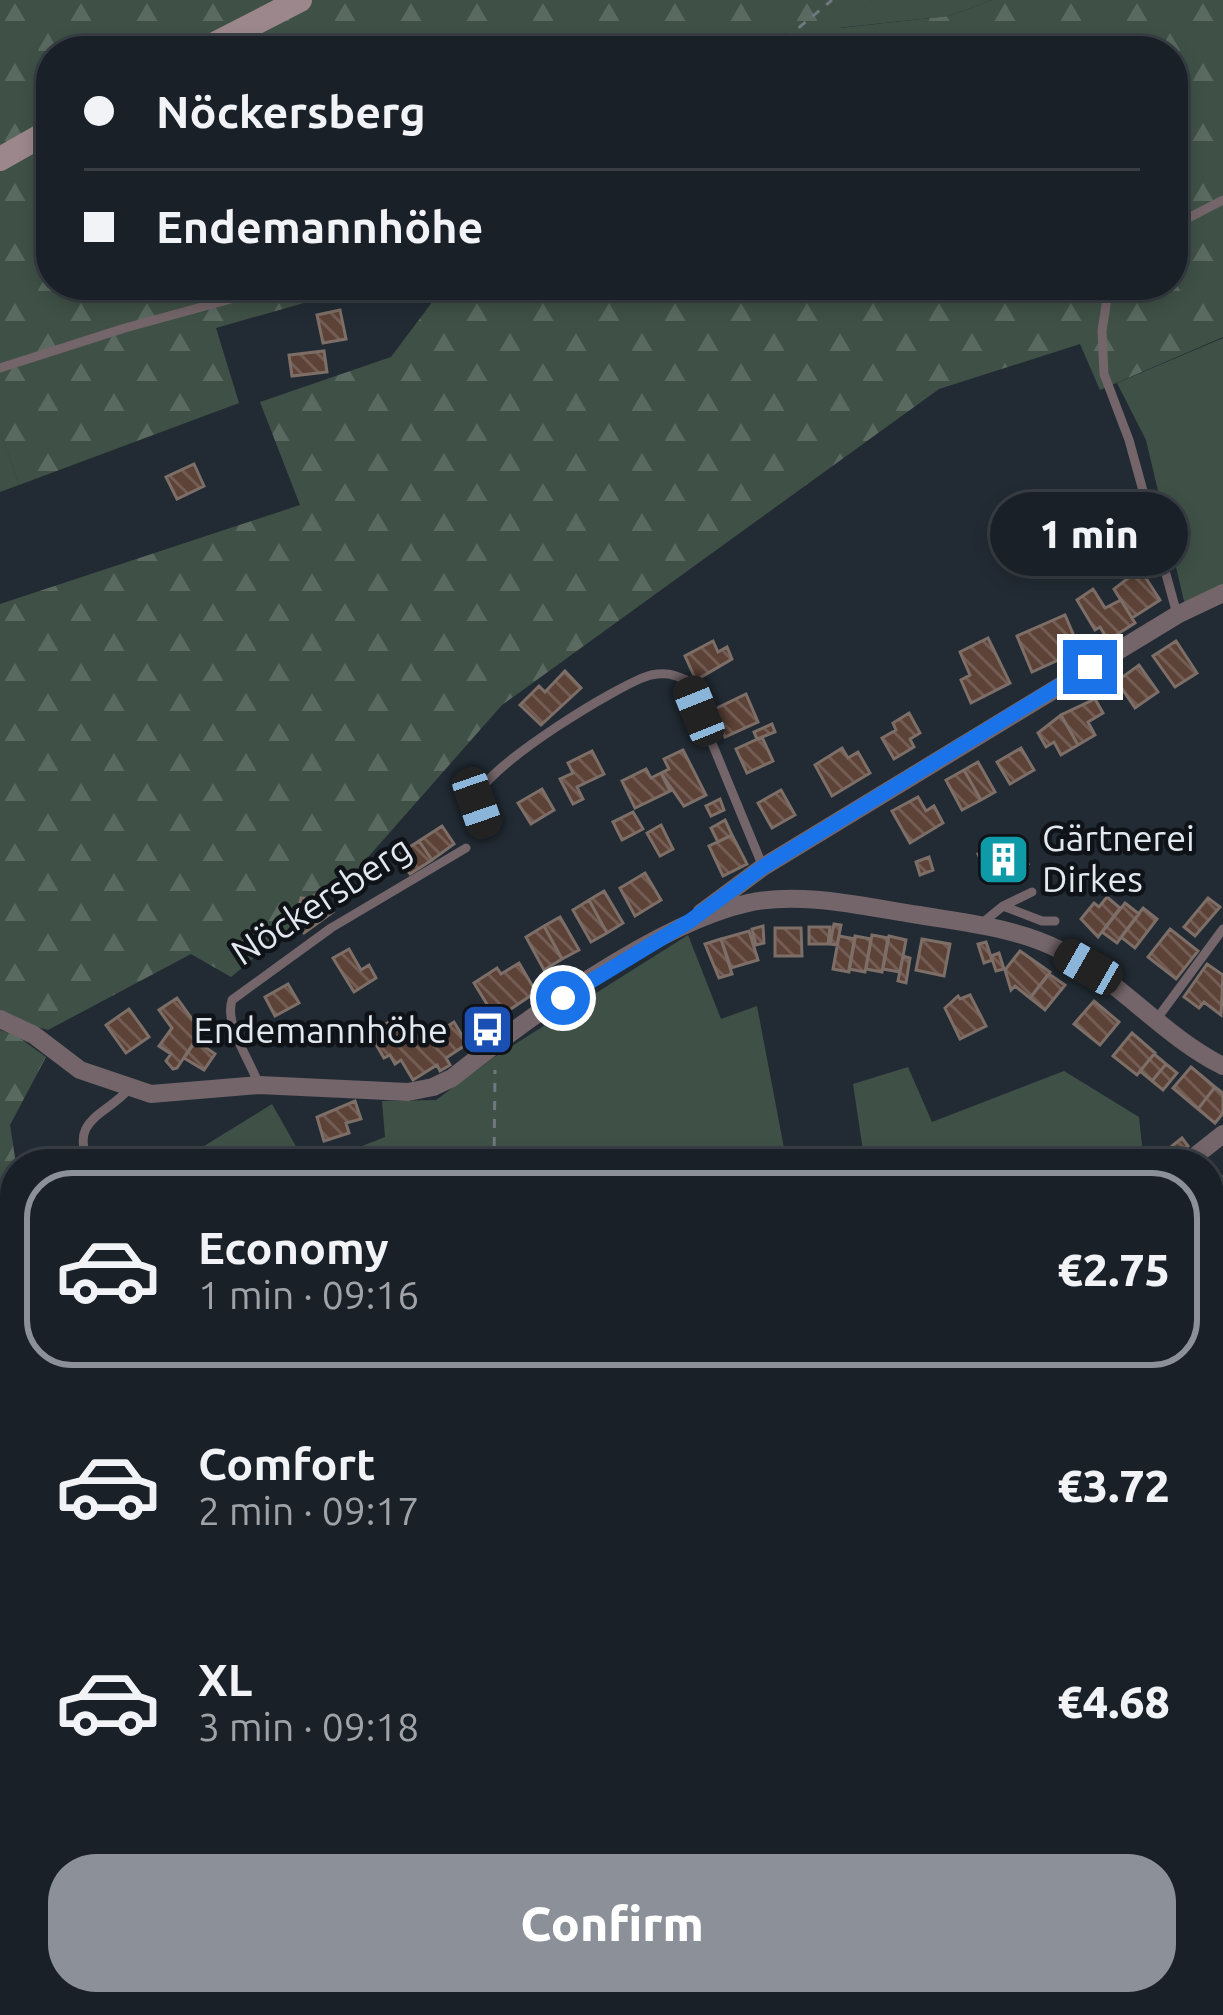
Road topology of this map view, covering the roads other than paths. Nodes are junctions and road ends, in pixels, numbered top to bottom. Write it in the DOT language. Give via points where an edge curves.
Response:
graph roads {
  1 [pos="301,0"];
  2 [pos="230,36"];
  3 [pos="36,139"];
  4 [pos="0,159"];
  5 [pos="1223,200"];
  6 [pos="1188,218"];
  7 [pos="227,300"];
  8 [pos="1107,300"];
  9 [pos="0,368"];
  10 [pos="1223,593"];
  11 [pos="1177,615"];
  12 [pos="487,832"];
  13 [pos="466,848"];
  14 [pos="763,867"];
  15 [pos="1032,892"];
  16 [pos="1003,906"];
  17 [pos="690,921"];
  18 [pos="1054,921"];
  19 [pos="980,925"];
  20 [pos="1223,929"];
  21 [pos="0,1019"];
  22 [pos="1156,1020"];
  23 [pos="1223,1066"];
  24 [pos="259,1084"];
  25 [pos="129,1089"];
  26 [pos="84,1149"];
  1 -- 2 [label="main road"];
  3 -- 4 [label="main road"];
  5 -- 6 [label="lane"];
  7 -- 9 [label="lane"];
  8 -- 11 [label="lane" via="1103,374"];
  10 -- 11 [label="street"];
  11 -- 14 [label="street"];
  12 -- 14 [label="lane" via="479,791 511,758 644,677 668,672 686,680"];
  13 -- 24 [label="lane, Nöckersberg" via="331,928 232,1000 232,1024"];
  14 -- 17 [label="street"];
  15 -- 16 [label="lane"];
  16 -- 18 [label="lane"];
  16 -- 19 [label="lane"];
  17 -- 19 [label="street" via="750,902 810,899"];
  17 -- 24 [label="street" via="452,1078 408,1093"];
  19 -- 22 [label="street" via="1058,949"];
  20 -- 22 [label="lane"];
  21 -- 25 [label="street" via="80,1070"];
  22 -- 23 [label="street"];
  24 -- 25 [label="street" via="178,1094"];
  25 -- 26 [label="lane" via="86,1125"];
}
